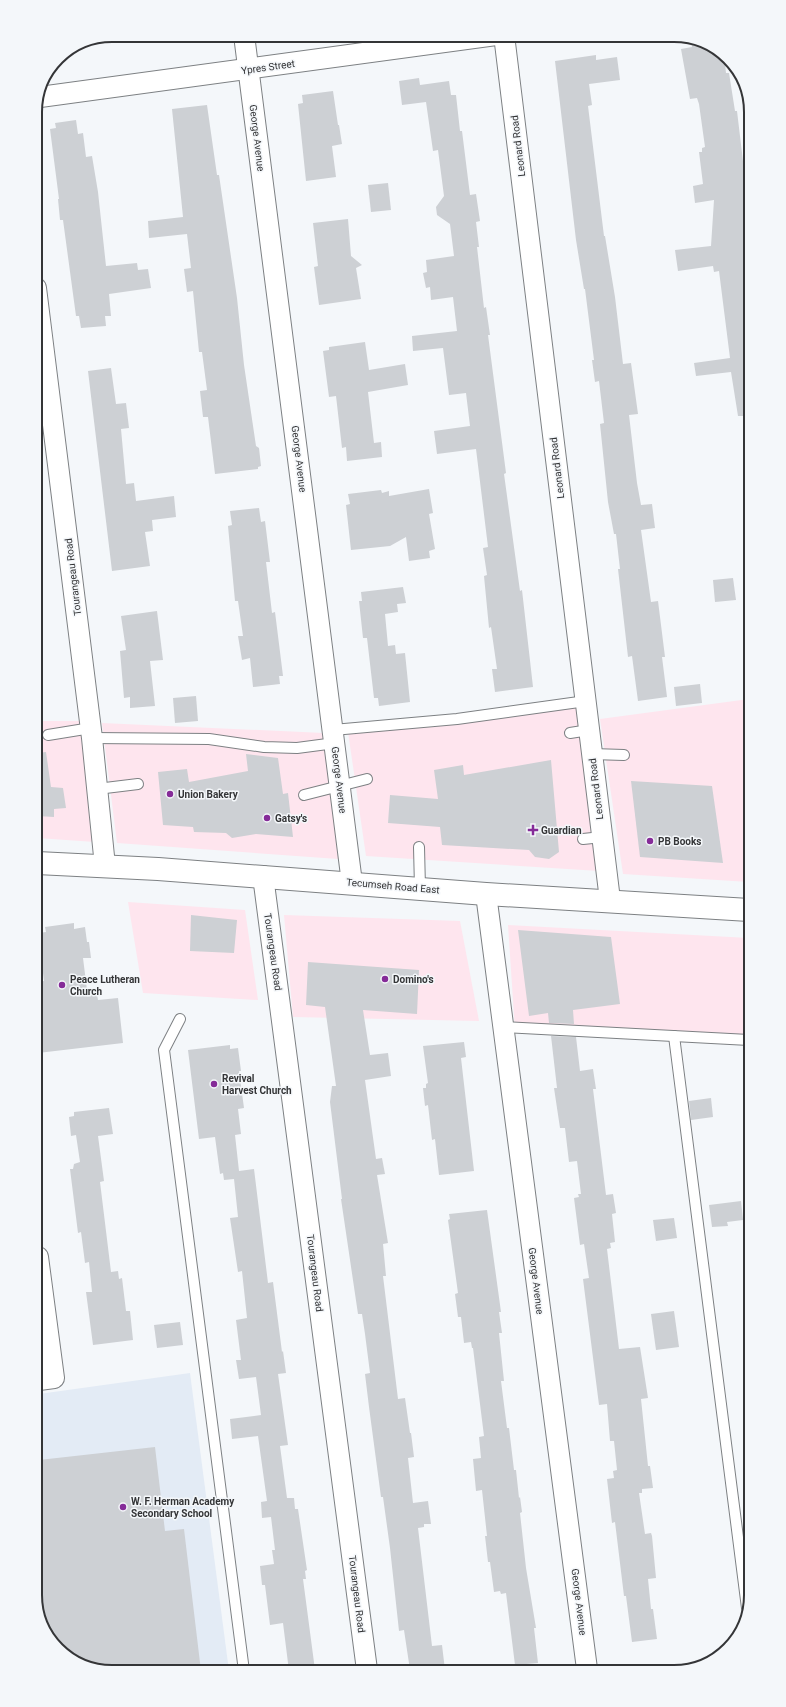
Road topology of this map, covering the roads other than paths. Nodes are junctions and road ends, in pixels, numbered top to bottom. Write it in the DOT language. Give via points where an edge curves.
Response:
graph roads {
  1 [pos="245,42"];
  2 [pos="445,42"];
  3 [pos="505,42"];
  4 [pos="249,69"];
  5 [pos="44,97"];
  6 [pos="42,336"];
  7 [pos="586,701"];
  8 [pos="589,730"];
  9 [pos="92,733"];
  10 [pos="570,733"];
  11 [pos="48,735"];
  12 [pos="334,736"];
  13 [pos="592,754"];
  14 [pos="624,755"];
  15 [pos="367,778"];
  16 [pos="138,784"];
  17 [pos="340,786"];
  18 [pos="97,789"];
  19 [pos="304,795"];
  20 [pos="419,848"];
  21 [pos="42,863"];
  22 [pos="105,866"];
  23 [pos="263,876"];
  24 [pos="352,883"];
  25 [pos="420,888"];
  26 [pos="486,894"];
  27 [pos="610,900"];
  28 [pos="744,910"];
  29 [pos="180,1019"];
  30 [pos="503,1027"];
  31 [pos="674,1036"];
  32 [pos="744,1040"];
  33 [pos="42,1318"];
  34 [pos="46,1379"];
  35 [pos="744,1584"];
  36 [pos="243,1665"];
  37 [pos="366,1665"];
  38 [pos="586,1665"];
  1 -- 4 [label="street, George Avenue"];
  2 -- 4 [label="street, Ypres Street"];
  3 -- 7 [label="street, Leonard Road"];
  4 -- 5 [label="street, Ypres Street"];
  4 -- 12 [label="street, George Avenue"];
  6 -- 9 [label="street, Tourangeau Road"];
  7 -- 8 [label="street, Leonard Road"];
  7 -- 12 [label="lane"];
  8 -- 10 [label="lane"];
  8 -- 13 [label="street, Leonard Road"];
  9 -- 11 [label="lane"];
  9 -- 12 [label="lane" via="209,739 264,747 297,748"];
  9 -- 18 [label="street, Tourangeau Road"];
  12 -- 17 [label="street, George Avenue"];
  13 -- 14 [label="lane"];
  13 -- 27 [label="street, Leonard Road" via="593,838"];
  15 -- 17 [label="lane"];
  16 -- 18 [label="lane"];
  17 -- 19 [label="lane"];
  17 -- 24 [label="street, George Avenue"];
  18 -- 22 [label="street, Tourangeau Road"];
  20 -- 25 [label="lane"];
  21 -- 22 [label="main road, Tecumseh Road East"];
  22 -- 23 [label="main road, Tecumseh Road East"];
  23 -- 24 [label="main road, Tecumseh Road East"];
  23 -- 37 [label="street, Tourangeau Road"];
  24 -- 25 [label="main road, Tecumseh Road East"];
  25 -- 26 [label="main road, Tecumseh Road East"];
  26 -- 27 [label="main road, Tecumseh Road East"];
  26 -- 30 [label="street, George Avenue"];
  27 -- 28 [label="main road, Tecumseh Road East"];
  29 -- 36 [label="lane" via="164,1050"];
  30 -- 31 [label="lane"];
  30 -- 38 [label="street, George Avenue"];
  31 -- 32 [label="lane"];
  31 -- 35 [label="lane"];
  33 -- 34 [label="street"];
}
